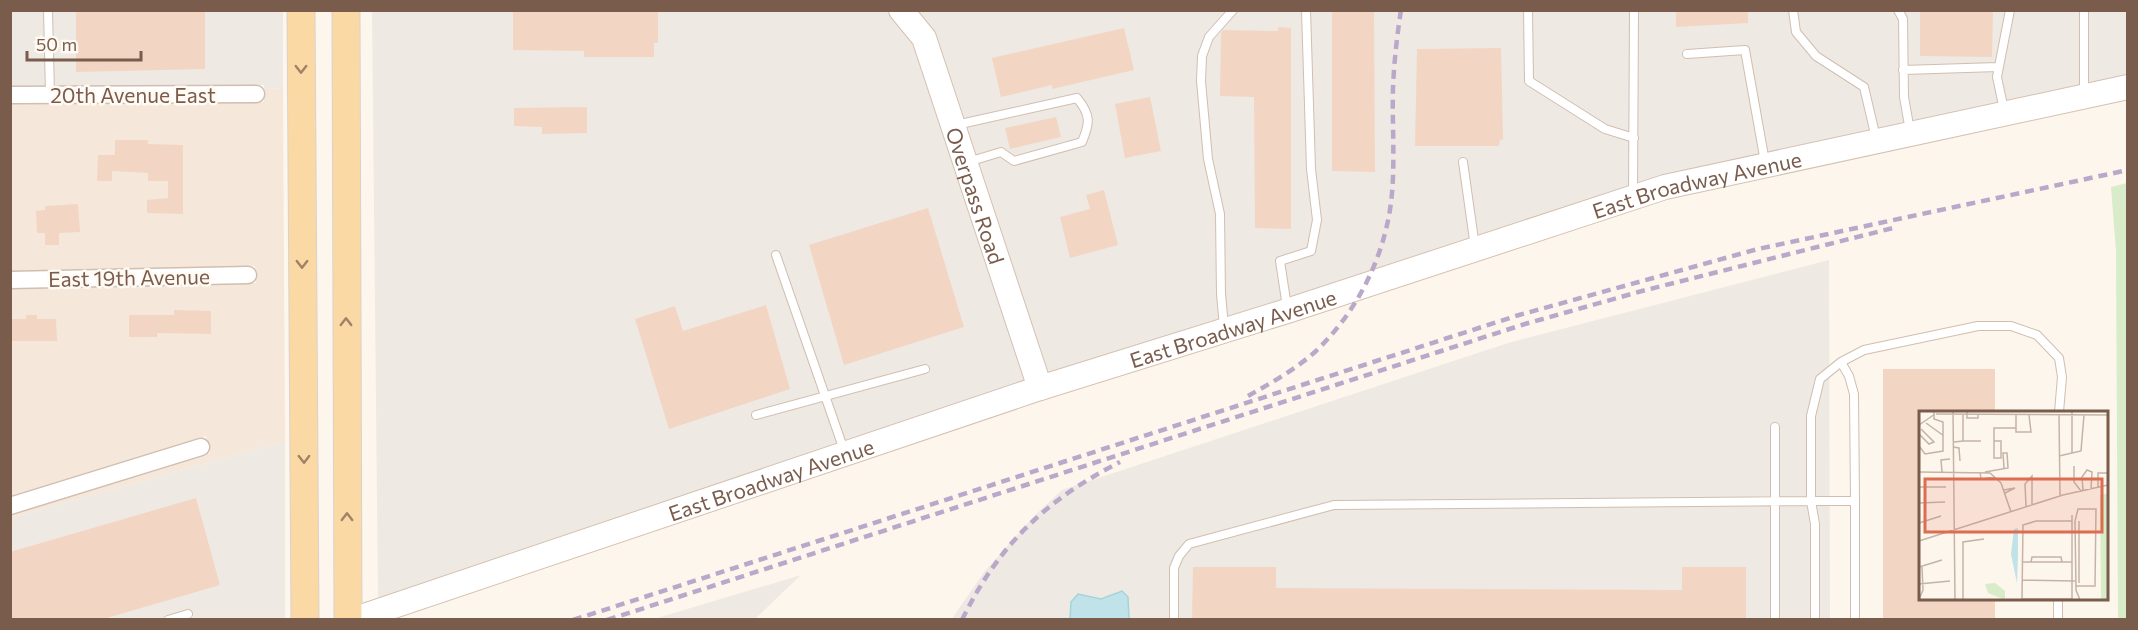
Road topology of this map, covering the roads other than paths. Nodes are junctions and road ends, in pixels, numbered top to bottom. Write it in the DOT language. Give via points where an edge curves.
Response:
graph roads {
  1 [pos="48,10"];
  2 [pos="301,10"];
  3 [pos="345,10"];
  4 [pos="1233,10"];
  5 [pos="1306,10"];
  6 [pos="1528,10"];
  7 [pos="1634,10"];
  8 [pos="1793,10"];
  9 [pos="1898,10"];
  10 [pos="2010,10"];
  11 [pos="2084,10"];
  12 [pos="908,14"];
  13 [pos="1687,54"];
  14 [pos="1998,67"];
  15 [pos="1903,70"];
  16 [pos="2127,87"];
  17 [pos="10,94"];
  18 [pos="50,94"];
  19 [pos="256,94"];
  20 [pos="2084,97"];
  21 [pos="2005,114"];
  22 [pos="953,126"];
  23 [pos="1911,134"];
  24 [pos="1634,138"];
  25 [pos="1877,141"];
  26 [pos="1463,162"];
  27 [pos="965,163"];
  28 [pos="1765,165"];
  29 [pos="1633,198"];
  30 [pos="1475,250"];
  31 [pos="776,255"];
  32 [pos="248,275"];
  33 [pos="10,280"];
  34 [pos="1287,311"];
  35 [pos="1225,330"];
  36 [pos="1840,362"];
  37 [pos="925,369"];
  38 [pos="1040,388"];
  39 [pos="825,397"];
  40 [pos="2059,411"];
  41 [pos="756,415"];
  42 [pos="1775,426"];
  43 [pos="201,447"];
  44 [pos="845,453"];
  45 [pos="1775,501"];
  46 [pos="1811,501"];
  47 [pos="1855,501"];
  48 [pos="10,506"];
  49 [pos="2058,600"];
  50 [pos="188,614"];
  51 [pos="168,620"];
  52 [pos="305,620"];
  53 [pos="350,620"];
  54 [pos="1174,620"];
  55 [pos="1775,620"];
  56 [pos="1815,620"];
  57 [pos="1855,620"];
  58 [pos="2058,620"];
  1 -- 18 [label="lane"];
  2 -- 52 [label="main road, one-way"];
  53 -- 3 [label="main road, one-way"];
  4 -- 35 [label="lane" via="1209,37 1202,56 1201,81 1208,159 1220,214"];
  5 -- 34 [label="lane" via="1311,170 1317,220 1311,251 1280,261"];
  6 -- 24 [label="lane" via="1529,81 1605,129"];
  7 -- 24 [label="lane"];
  8 -- 25 [label="lane" via="1796,32 1816,56 1864,87"];
  9 -- 15 [label="lane" via="1903,19"];
  10 -- 14 [label="lane"];
  11 -- 20 [label="lane"];
  12 -- 22 [label="main road, Overpass Road" via="924,38"];
  13 -- 28 [label="lane" via="1745,50"];
  14 -- 15 [label="lane"];
  14 -- 21 [label="lane"];
  15 -- 23 [label="lane"];
  16 -- 20 [label="main road, East Broadway Avenue"];
  17 -- 18 [label="street, 20th Avenue East"];
  18 -- 19 [label="street, 20th Avenue East"];
  20 -- 21 [label="main road, East Broadway Avenue"];
  21 -- 23 [label="main road, East Broadway Avenue"];
  22 -- 27 [label="main road, Overpass Road"];
  22 -- 27 [label="lane" via="1077,98 1086,108 1089,126 1082,142 1014,161 1001,152"];
  23 -- 25 [label="main road, East Broadway Avenue"];
  24 -- 29 [label="lane"];
  25 -- 28 [label="main road, East Broadway Avenue"];
  26 -- 30 [label="lane"];
  27 -- 38 [label="main road, Overpass Road"];
  28 -- 29 [label="main road, East Broadway Avenue"];
  29 -- 30 [label="main road, East Broadway Avenue"];
  30 -- 34 [label="main road, East Broadway Avenue"];
  31 -- 39 [label="lane"];
  32 -- 33 [label="street, East 19th Avenue"];
  34 -- 35 [label="main road, East Broadway Avenue"];
  35 -- 38 [label="main road, East Broadway Avenue"];
  36 -- 40 [label="lane" via="1864,350 1978,326 2011,326 2037,335 2059,358"];
  36 -- 46 [label="lane" via="1820,379 1811,416"];
  36 -- 47 [label="lane" via="1854,394"];
  37 -- 39 [label="lane"];
  38 -- 44 [label="main road, East Broadway Avenue"];
  39 -- 41 [label="lane"];
  39 -- 44 [label="lane"];
  42 -- 45 [label="lane"];
  43 -- 48 [label="street"];
  44 -- 53 [label="main road, East Broadway Avenue"];
  45 -- 46 [label="lane"];
  45 -- 54 [label="lane" via="1334,505 1189,544 1174,568"];
  45 -- 55 [label="lane"];
  46 -- 47 [label="lane"];
  46 -- 56 [label="lane" via="1815,524"];
  47 -- 57 [label="lane"];
  49 -- 58 [label="lane"];
  50 -- 51 [label="lane"];
}
